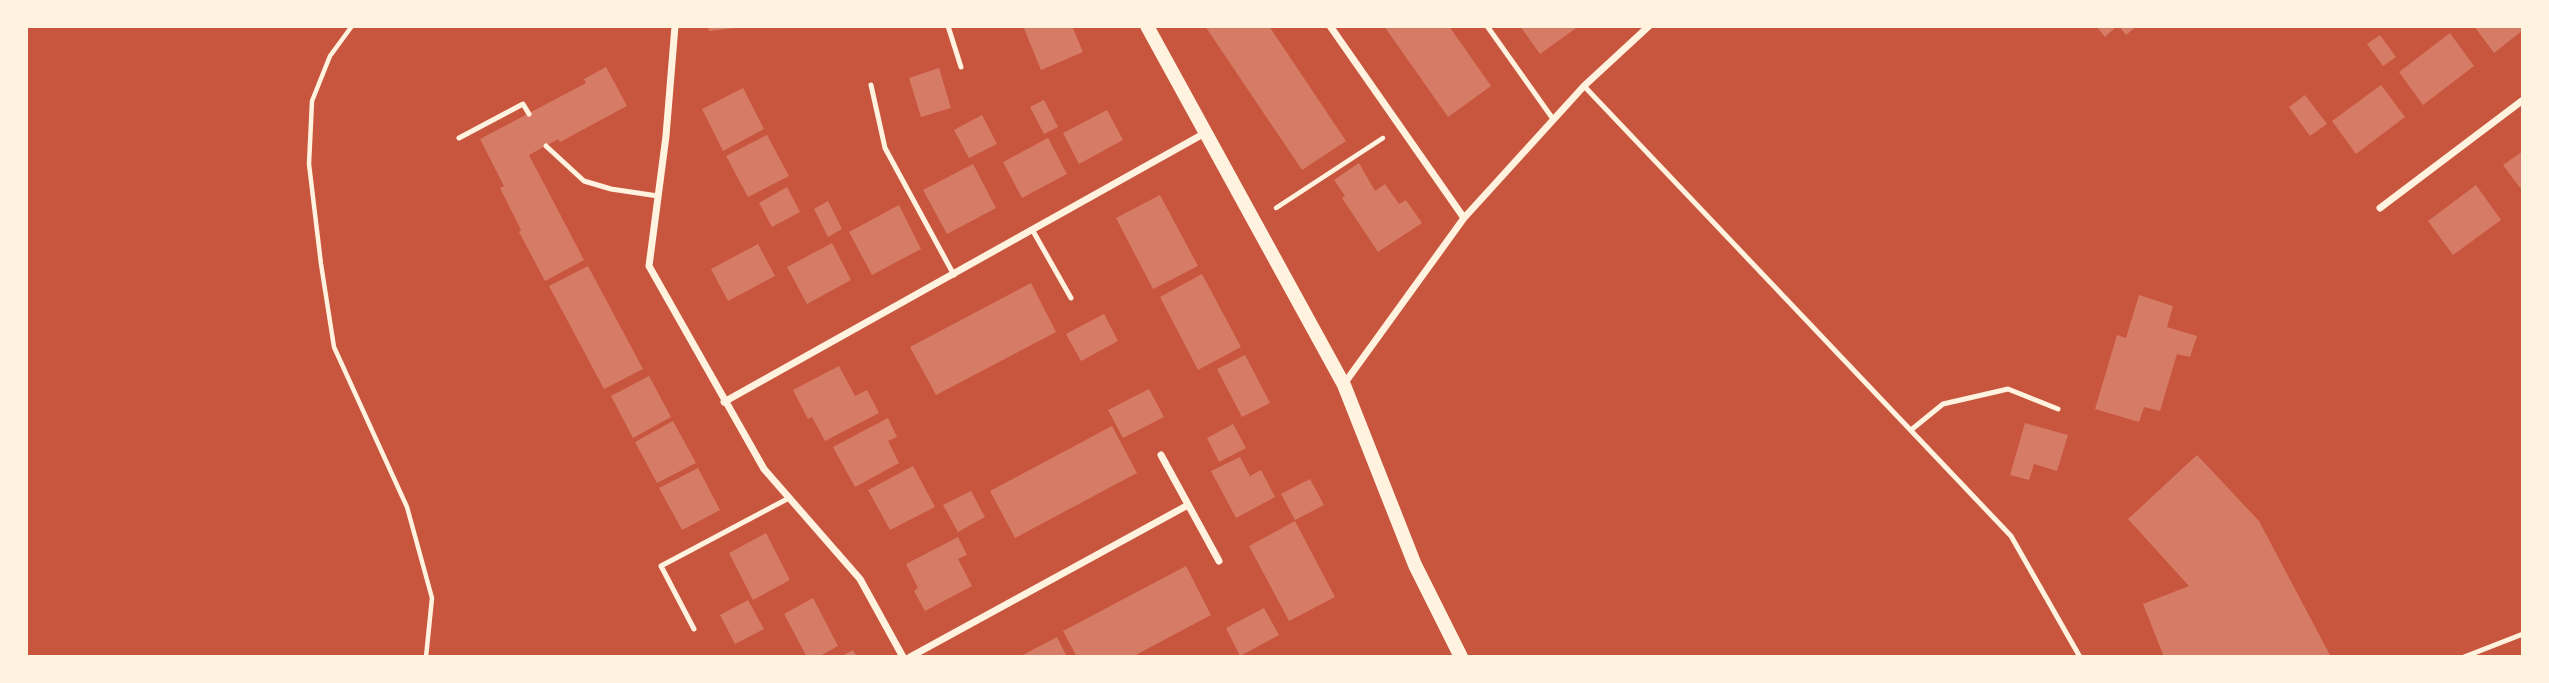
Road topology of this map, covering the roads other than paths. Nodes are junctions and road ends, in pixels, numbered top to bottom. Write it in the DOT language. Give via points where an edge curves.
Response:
graph roads {
  1 [pos="676,26"];
  2 [pos="948,26"];
  3 [pos="1147,26"];
  4 [pos="1330,26"];
  5 [pos="1487,26"];
  6 [pos="1649,26"];
  7 [pos="961,67"];
  8 [pos="870,85"];
  9 [pos="1584,86"];
  10 [pos="2523,100"];
  11 [pos="529,114"];
  12 [pos="1553,119"];
  13 [pos="1205,133"];
  14 [pos="459,138"];
  15 [pos="546,146"];
  16 [pos="658,196"];
  17 [pos="2380,208"];
  18 [pos="1464,218"];
  19 [pos="1033,231"];
  20 [pos="954,275"];
  21 [pos="1071,298"];
  22 [pos="1344,385"];
  23 [pos="724,402"];
  24 [pos="2057,409"];
  25 [pos="1911,430"];
  26 [pos="1161,455"];
  27 [pos="789,498"];
  28 [pos="1188,505"];
  29 [pos="1219,561"];
  30 [pos="694,629"];
  31 [pos="2523,634"];
  32 [pos="903,657"];
  33 [pos="910,657"];
  34 [pos="1461,657"];
  35 [pos="2080,657"];
  36 [pos="2464,657"];
  1 -- 16 [label="street"];
  2 -- 7 [label="lane"];
  3 -- 13 [label="main road"];
  4 -- 18 [label="street"];
  5 -- 12 [label="lane"];
  6 -- 9 [label="street"];
  8 -- 20 [label="lane" via="885,148"];
  9 -- 12 [label="street"];
  9 -- 25 [label="lane"];
  10 -- 17 [label="street"];
  11 -- 14 [label="lane" via="523,104"];
  12 -- 18 [label="street"];
  13 -- 19 [label="street"];
  13 -- 22 [label="main road"];
  15 -- 16 [label="lane" via="584,181"];
  16 -- 23 [label="street" via="649,265"];
  18 -- 22 [label="street"];
  19 -- 20 [label="street"];
  19 -- 21 [label="lane"];
  20 -- 23 [label="street"];
  22 -- 34 [label="main road" via="1415,565"];
  23 -- 27 [label="street" via="764,469"];
  24 -- 25 [label="lane" via="2008,390 1943,404"];
  25 -- 35 [label="lane" via="2011,536"];
  26 -- 28 [label="street"];
  27 -- 30 [label="lane" via="661,566"];
  27 -- 32 [label="street" via="860,579"];
  28 -- 29 [label="street"];
  28 -- 33 [label="street"];
  31 -- 36 [label="lane"];
}
